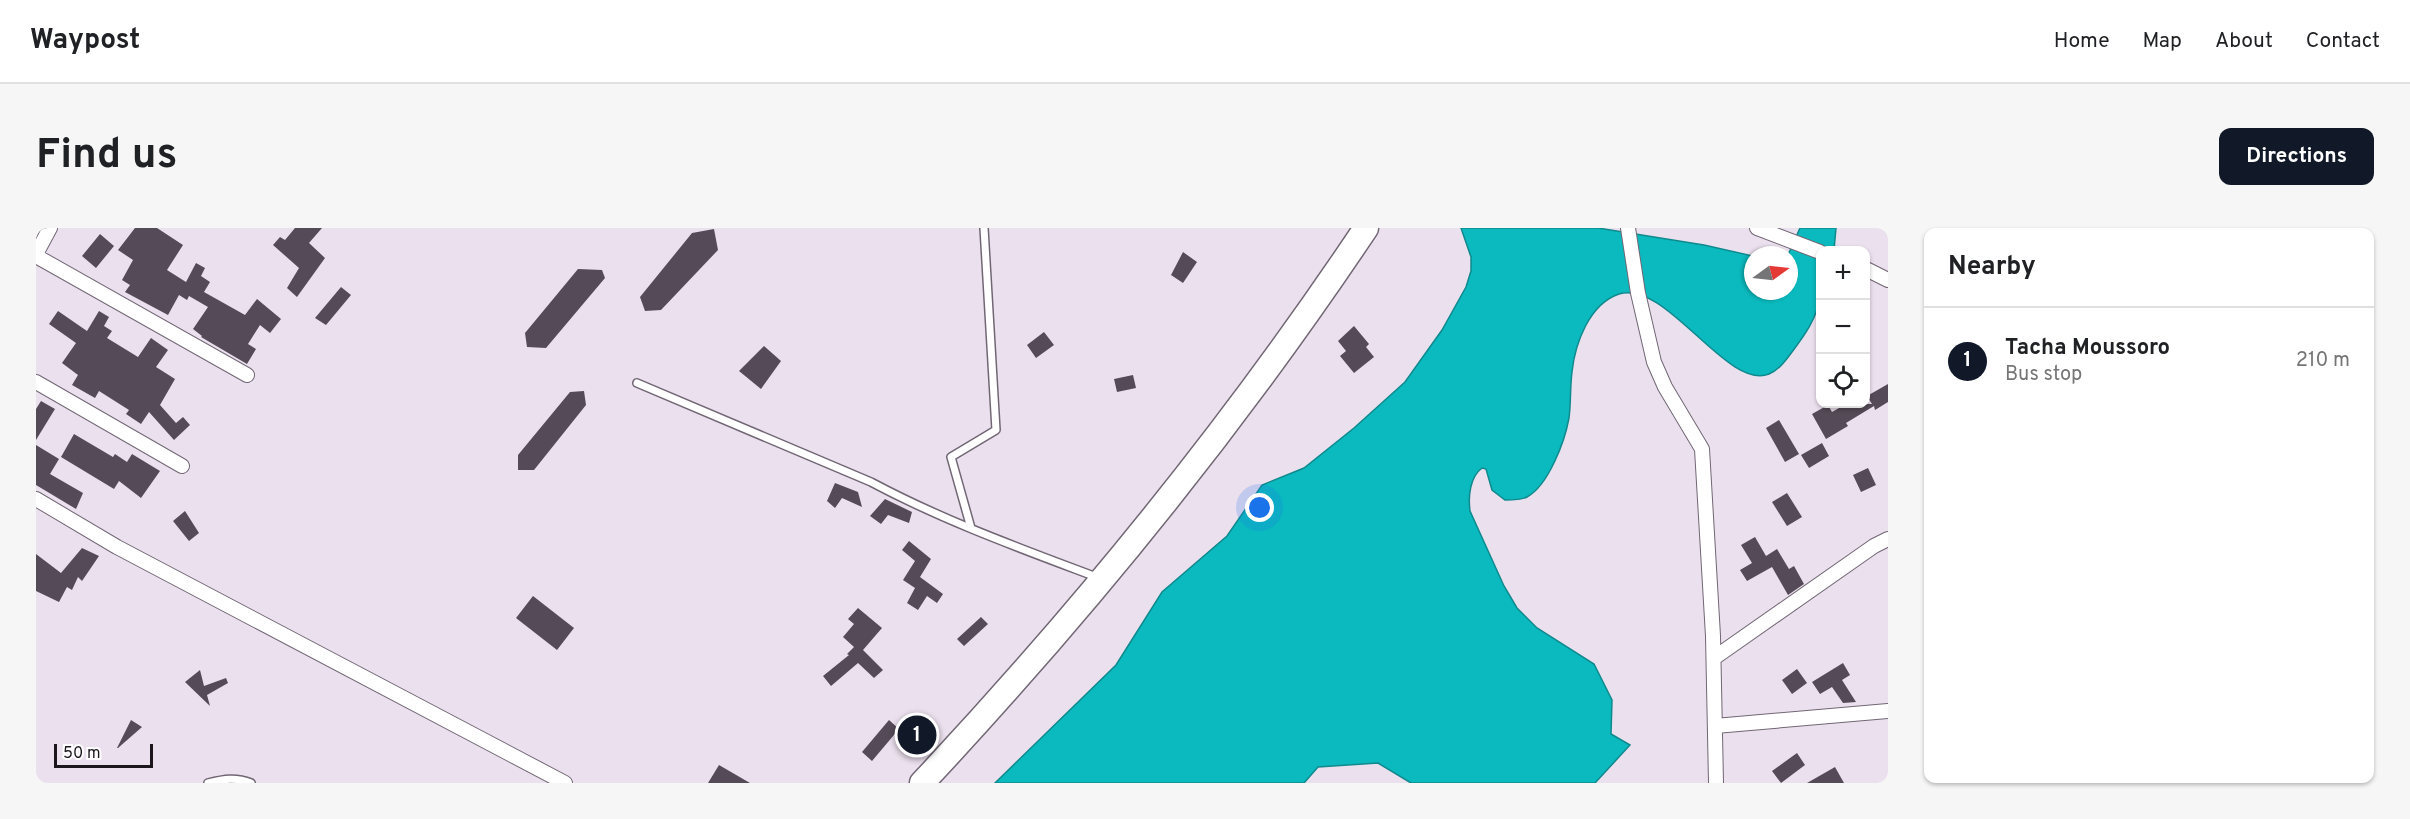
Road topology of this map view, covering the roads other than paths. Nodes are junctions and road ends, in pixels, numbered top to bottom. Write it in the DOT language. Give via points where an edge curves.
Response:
graph roads {
  1 [pos="51,228"];
  2 [pos="984,228"];
  3 [pos="1366,228"];
  4 [pos="1628,228"];
  5 [pos="1758,228"];
  6 [pos="1816,250"];
  7 [pos="36,255"];
  8 [pos="1870,272"];
  9 [pos="1888,280"];
  10 [pos="247,375"];
  11 [pos="36,382"];
  12 [pos="637,383"];
  13 [pos="182,466"];
  14 [pos="36,498"];
  15 [pos="971,528"];
  16 [pos="1888,539"];
  17 [pos="1104,580"];
  18 [pos="1714,658"];
  19 [pos="1888,711"];
  20 [pos="1714,726"];
  21 [pos="208,783"];
  22 [pos="251,783"];
  23 [pos="565,783"];
  24 [pos="922,783"];
  25 [pos="1716,783"];
  1 -- 7 [label="street"];
  2 -- 15 [label="lane" via="996,430 951,457"];
  3 -- 17 [label="highway" via="1238,409"];
  4 -- 18 [label="street" via="1654,362 1702,449"];
  5 -- 6 [label="street"];
  7 -- 10 [label="street"];
  8 -- 9 [label="street"];
  11 -- 13 [label="street"];
  12 -- 15 [label="lane"];
  14 -- 23 [label="street" via="117,547"];
  15 -- 17 [label="lane"];
  16 -- 18 [label="street"];
  17 -- 24 [label="highway"];
  18 -- 20 [label="street"];
  19 -- 20 [label="street"];
  20 -- 25 [label="street"];
  21 -- 22 [label="lane" via="239,778"];
}
